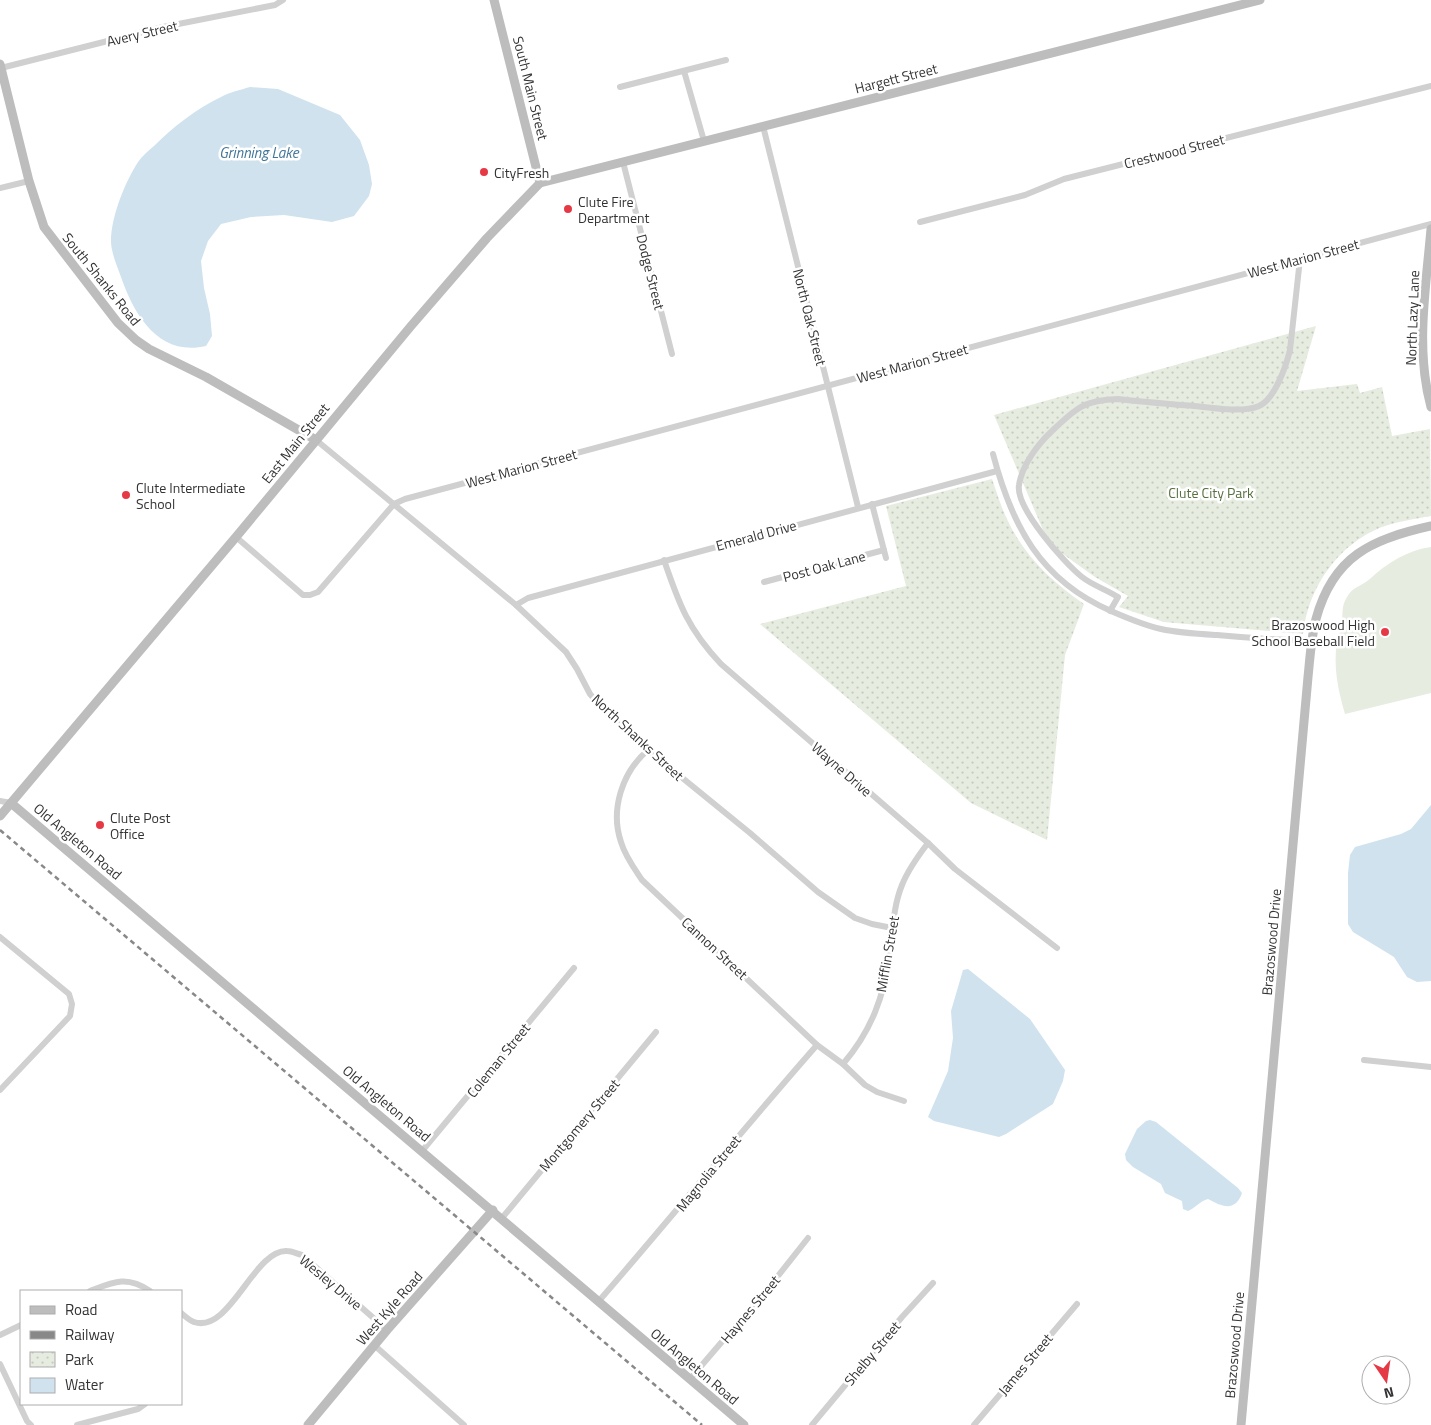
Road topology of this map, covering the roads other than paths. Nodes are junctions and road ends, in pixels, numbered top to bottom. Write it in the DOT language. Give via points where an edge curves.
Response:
graph roads {
  1 [pos="283,0"];
  2 [pos="494,0"];
  3 [pos="1260,0"];
  4 [pos="726,60"];
  5 [pos="0,66"];
  6 [pos="684,71"];
  7 [pos="1431,86"];
  8 [pos="620,87"];
  9 [pos="763,126"];
  10 [pos="704,141"];
  11 [pos="623,162"];
  12 [pos="29,181"];
  13 [pos="540,183"];
  14 [pos="0,188"];
  15 [pos="920,222"];
  16 [pos="1431,224"];
  17 [pos="1431,229"];
  18 [pos="1300,259"];
  19 [pos="672,354"];
  20 [pos="1427,360"];
  21 [pos="827,386"];
  22 [pos="1431,407"];
  23 [pos="316,440"];
  24 [pos="992,454"];
  25 [pos="997,471"];
  26 [pos="394,504"];
  27 [pos="872,504"];
  28 [pos="858,507"];
  29 [pos="1431,526"];
  30 [pos="236,537"];
  31 [pos="884,550"];
  32 [pos="886,558"];
  33 [pos="664,560"];
  34 [pos="764,582"];
  35 [pos="516,605"];
  36 [pos="1110,611"];
  37 [pos="1312,642"];
  38 [pos="648,750"];
  39 [pos="0,801"];
  40 [pos="11,803"];
  41 [pos="0,816"];
  42 [pos="928,843"];
  43 [pos="892,928"];
  44 [pos="0,937"];
  45 [pos="1057,948"];
  46 [pos="574,968"];
  47 [pos="656,1032"];
  48 [pos="817,1045"];
  49 [pos="1364,1060"];
  50 [pos="844,1064"];
  51 [pos="1431,1067"];
  52 [pos="0,1090"];
  53 [pos="904,1101"];
  54 [pos="422,1152"];
  55 [pos="493,1210"];
  56 [pos="502,1218"];
  57 [pos="808,1238"];
  58 [pos="933,1283"];
  59 [pos="92,1290"];
  60 [pos="148,1290"];
  61 [pos="598,1302"];
  62 [pos="1076,1304"];
  63 [pos="182,1314"];
  64 [pos="20,1325"];
  65 [pos="387,1330"];
  66 [pos="0,1335"];
  67 [pos="374,1345"];
  68 [pos="0,1364"];
  69 [pos="690,1379"];
  70 [pos="142,1405"];
  71 [pos="31,1425"];
  72 [pos="77,1425"];
  73 [pos="308,1425"];
  74 [pos="464,1425"];
  75 [pos="744,1425"];
  76 [pos="812,1425"];
  77 [pos="974,1425"];
  78 [pos="1241,1425"];
  1 -- 5 [label="street, Avery Street" via="275,5 163,27"];
  2 -- 13 [label="street, South Main Street"];
  3 -- 9 [label="street, Hargett Street"];
  4 -- 6 [label="street"];
  5 -- 12 [label="street, South Shanks Road"];
  6 -- 8 [label="street"];
  6 -- 10 [label="street"];
  7 -- 15 [label="street, Crestwood Street" via="1064,179 1025,195"];
  9 -- 10 [label="street, Hargett Street"];
  9 -- 21 [label="street, North Oak Street"];
  10 -- 11 [label="street, Hargett Street"];
  11 -- 13 [label="street, Hargett Street"];
  11 -- 19 [label="street, Dodge Street"];
  12 -- 14 [label="street"];
  12 -- 23 [label="street, South Shanks Road" via="44,227 118,324 136,340 169,360 206,377"];
  13 -- 23 [label="street, East Main Street" via="480,245"];
  16 -- 18 [label="street, West Marion Street"];
  17 -- 20 [label="street, North Lazy Lane" via="1424,310"];
  18 -- 21 [label="street, West Marion Street"];
  18 -- 36 [label="street" via="1287,362 1271,395 1260,405 1226,409 1100,399 1079,406 1030,457 1018,486 1020,497 1042,535 1064,561 1083,578 1118,596"];
  20 -- 22 [label="street, North Lazy Lane"];
  21 -- 26 [label="street, West Marion Street"];
  21 -- 28 [label="street, North Oak Street"];
  23 -- 26 [label="street, North Shanks Street"];
  23 -- 30 [label="street, East Main Street"];
  24 -- 25 [label="street"];
  25 -- 27 [label="street, Emerald Drive"];
  25 -- 36 [label="street" via="1013,515 1041,561 1067,586"];
  26 -- 30 [label="street" via="318,592 310,595 303,595"];
  26 -- 35 [label="street, North Shanks Street"];
  27 -- 28 [label="street, Emerald Drive"];
  27 -- 31 [label="street"];
  28 -- 33 [label="street, Emerald Drive"];
  29 -- 37 [label="street, Brazoswood Drive" via="1387,537 1350,558 1326,591"];
  30 -- 40 [label="street, East Main Street"];
  31 -- 32 [label="street"];
  31 -- 34 [label="street, Post Oak Lane"];
  33 -- 35 [label="street, Emerald Drive" via="528,598"];
  33 -- 42 [label="street, Wayne Drive" via="688,622 721,664"];
  35 -- 38 [label="street, North Shanks Street" via="566,652 590,694"];
  36 -- 37 [label="street" via="1161,629"];
  37 -- 78 [label="street, Brazoswood Drive"];
  38 -- 43 [label="street, North Shanks Street" via="818,892 855,918"];
  38 -- 48 [label="street, Cannon Street" via="638,758 629,773 617,807 617,824 628,858 642,880"];
  39 -- 40 [label="street"];
  40 -- 41 [label="street, East Main Street"];
  40 -- 54 [label="street, Old Angleton Road"];
  42 -- 43 [label="street, Mifflin Street" via="902,885"];
  42 -- 45 [label="street, Wayne Drive"];
  43 -- 50 [label="street, Mifflin Street" via="878,1005 864,1038"];
  44 -- 52 [label="street" via="69,994 72,1004 70,1016"];
  46 -- 54 [label="street, Coleman Street"];
  47 -- 56 [label="street, Montgomery Street"];
  48 -- 50 [label="street, Cannon Street"];
  48 -- 61 [label="street, Magnolia Street"];
  49 -- 51 [label="street"];
  50 -- 53 [label="street, Cannon Street" via="876,1092"];
  54 -- 55 [label="street, Old Angleton Road"];
  55 -- 56 [label="street, Old Angleton Road"];
  55 -- 65 [label="street, West Kyle Road"];
  56 -- 61 [label="street, Old Angleton Road"];
  57 -- 69 [label="street, Haynes Street"];
  58 -- 76 [label="street, Shelby Street"];
  59 -- 60 [label="street" via="115,1281 129,1282"];
  61 -- 69 [label="street, Old Angleton Road"];
  62 -- 77 [label="street, James Street"];
  63 -- 65 [label="street, Wesley Drive" via="194,1322 208,1323 221,1314 271,1256 286,1251 302,1255"];
  64 -- 66 [label="street"];
  65 -- 67 [label="street, West Kyle Road"];
  67 -- 73 [label="street, West Kyle Road"];
  67 -- 74 [label="street"];
  68 -- 71 [label="street"];
  69 -- 75 [label="street, Old Angleton Road"];
  70 -- 72 [label="street"];
}
